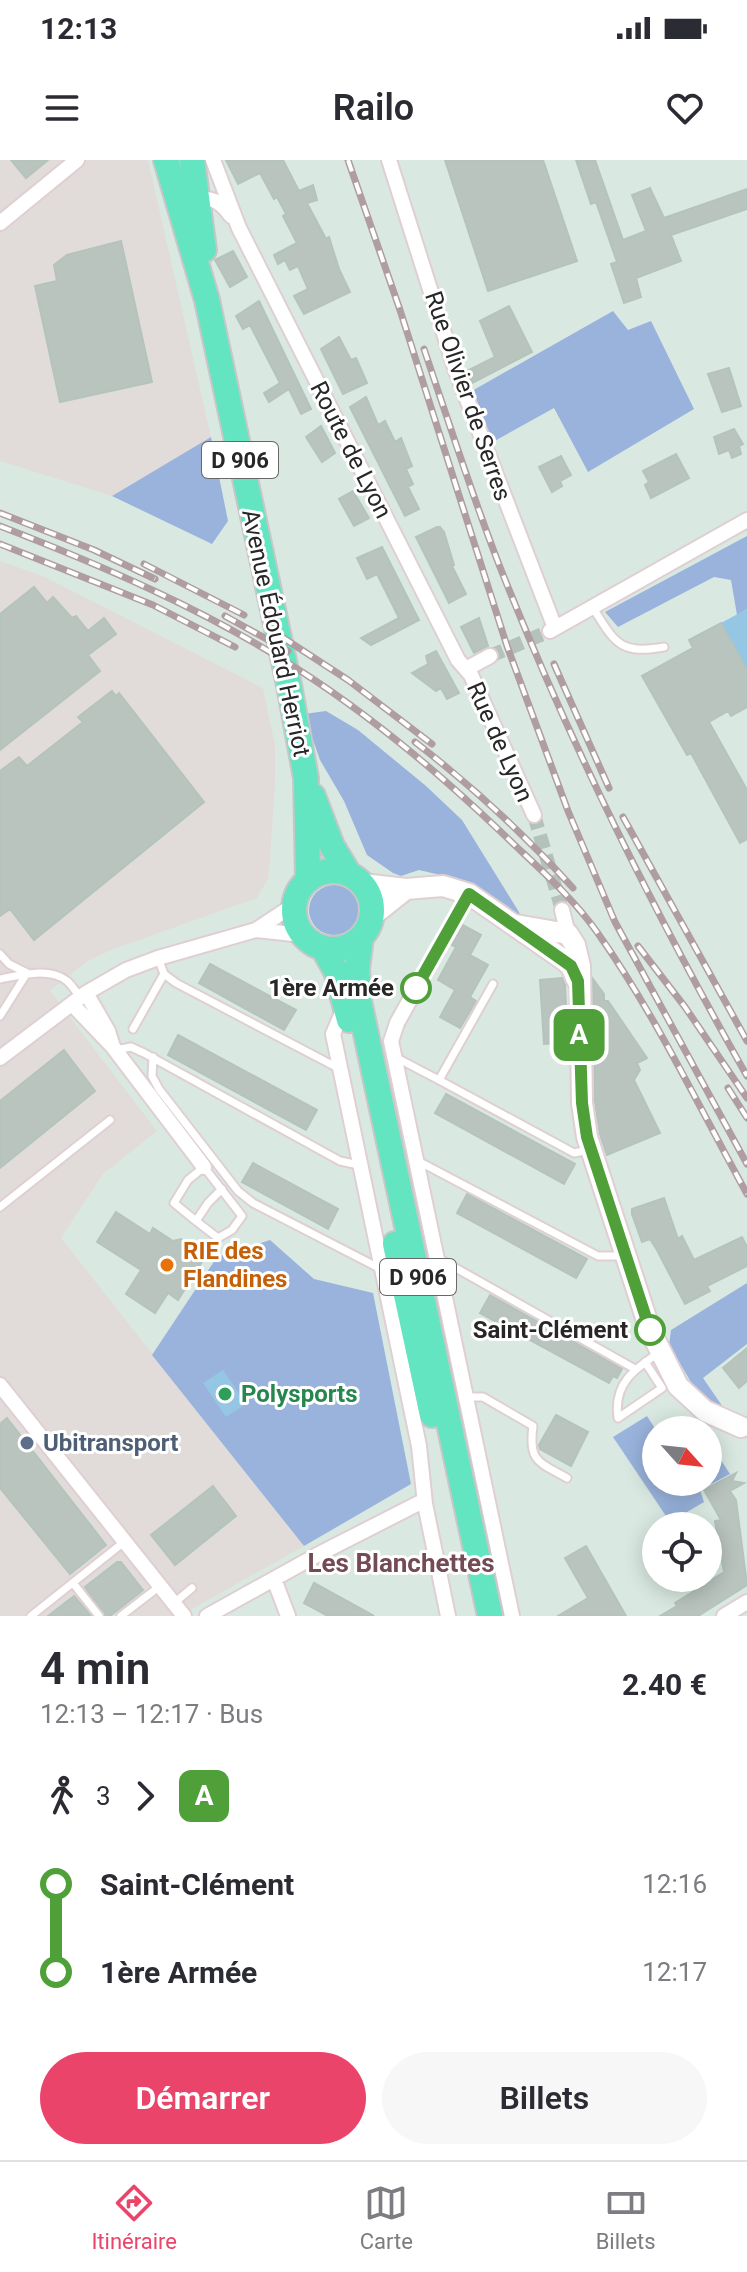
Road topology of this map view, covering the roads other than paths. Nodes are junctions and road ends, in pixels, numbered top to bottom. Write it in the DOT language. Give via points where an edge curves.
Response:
graph roads {
  1 [pos="77,160"];
  2 [pos="166,160"];
  3 [pos="192,160"];
  4 [pos="213,160"];
  5 [pos="389,160"];
  6 [pos="199,198"];
  7 [pos="0,223"];
  8 [pos="239,228"];
  9 [pos="207,300"];
  10 [pos="747,520"];
  11 [pos="593,608"];
  12 [pos="664,647"];
  13 [pos="490,656"];
  14 [pos="466,669"];
  15 [pos="306,778"];
  16 [pos="534,815"];
  17 [pos="356,879"];
  18 [pos="308,880"];
  19 [pos="406,889"];
  20 [pos="469,894"];
  21 [pos="295,904"];
  22 [pos="562,910"];
  23 [pos="509,924"];
  24 [pos="366,927"];
  25 [pos="256,930"];
  26 [pos="568,934"];
  27 [pos="313,941"];
  28 [pos="545,948"];
  29 [pos="0,954"];
  30 [pos="158,958"];
  31 [pos="27,973"];
  32 [pos="164,974"];
  33 [pos="0,979"];
  34 [pos="578,981"];
  35 [pos="493,984"];
  36 [pos="79,998"];
  37 [pos="346,1004"];
  38 [pos="0,1016"];
  39 [pos="133,1029"];
  40 [pos="114,1049"];
  41 [pos="393,1056"];
  42 [pos="153,1057"];
  43 [pos="0,1058"];
  44 [pos="339,1068"];
  45 [pos="439,1080"];
  46 [pos="110,1120"];
  47 [pos="591,1150"];
  48 [pos="416,1160"];
  49 [pos="361,1165"];
  50 [pos="204,1167"];
  51 [pos="222,1189"];
  52 [pos="0,1207"];
  53 [pos="196,1221"];
  54 [pos="435,1256"];
  55 [pos="625,1256"];
  56 [pos="383,1270"];
  57 [pos="653,1357"];
  58 [pos="635,1369"];
  59 [pos="0,1385"];
  60 [pos="465,1397"];
  61 [pos="741,1420"];
  62 [pos="567,1478"];
  63 [pos="425,1504"];
  64 [pos="124,1542"];
  65 [pos="274,1579"];
  66 [pos="73,1583"];
  67 [pos="160,1586"];
  68 [pos="192,1588"];
  69 [pos="747,1602"];
  70 [pos="174,1603"];
  71 [pos="31,1616"];
  72 [pos="99,1616"];
  73 [pos="121,1616"];
  74 [pos="184,1616"];
  75 [pos="207,1616"];
  76 [pos="288,1616"];
  77 [pos="448,1616"];
  78 [pos="477,1616"];
  79 [pos="490,1616"];
  80 [pos="512,1616"];
  81 [pos="724,1616"];
  1 -- 7 [label="street"];
  2 -- 9 [label="main road, Avenue Édouard Herriot / D 906"];
  3 -- 6 [label="main road, Avenue Édouard Herriot / D 906"];
  4 -- 8 [label="street, Route de Lyon"];
  5 -- 11 [label="street, Rue Olivier de Serres" via="455,368 552,630"];
  6 -- 8 [label="street, Route de Lyon" via="223,205"];
  6 -- 9 [label="main road, Avenue Édouard Herriot / D 906"];
  8 -- 14 [label="street, Route de Lyon"];
  9 -- 15 [label="main road, Avenue Édouard Herriot / D 906"];
  10 -- 11 [label="street"];
  11 -- 12 [label="lane" via="610,635 627,648"];
  13 -- 14 [label="street"];
  14 -- 16 [label="street, Rue de Lyon"];
  15 -- 17 [label="main road, Avenue Édouard Herriot / D 906" via="332,846"];
  15 -- 18 [label="main road, Avenue Édouard Herriot / D 906"];
  17 -- 18 [label="main road" via="327,871"];
  17 -- 19 [label="main road"];
  17 -- 24 [label="main road" via="369,894"];
  18 -- 21 [label="main road"];
  19 -- 20 [label="main road" via="443,886"];
  19 -- 24 [label="main road"];
  20 -- 23 [label="main road"];
  20 -- 41 [label="street" via="397,1023"];
  21 -- 25 [label="street"];
  21 -- 27 [label="main road" via="297,926"];
  22 -- 26 [label="street"];
  23 -- 26 [label="main road"];
  23 -- 28 [label="main road"];
  24 -- 27 [label="main road" via="344,948"];
  24 -- 79 [label="main road, D 906" via="357,969 359,1001"];
  25 -- 27 [label="street"];
  25 -- 30 [label="street"];
  26 -- 28 [label="main road" via="563,942"];
  26 -- 34 [label="main road" via="580,966"];
  27 -- 37 [label="main road, D 906" via="336,971"];
  28 -- 34 [label="main road" via="571,966"];
  29 -- 31 [label="lane"];
  30 -- 32 [label="lane"];
  30 -- 36 [label="street"];
  31 -- 33 [label="lane"];
  31 -- 36 [label="lane" via="69,981"];
  31 -- 38 [label="lane"];
  32 -- 39 [label="lane"];
  32 -- 44 [label="lane"];
  34 -- 47 [label="main road" via="582,1103"];
  35 -- 45 [label="lane"];
  36 -- 40 [label="street"];
  36 -- 43 [label="street"];
  37 -- 44 [label="street" via="333,1034"];
  37 -- 78 [label="main road, D 906" via="409,1319"];
  40 -- 42 [label="lane" via="131,1047"];
  40 -- 50 [label="street"];
  41 -- 45 [label="lane"];
  41 -- 48 [label="street"];
  42 -- 49 [label="lane" via="340,1161"];
  42 -- 56 [label="lane" via="152,1076 159,1089 238,1191"];
  44 -- 49 [label="street"];
  45 -- 47 [label="lane" via="574,1153"];
  46 -- 52 [label="lane"];
  47 -- 55 [label="main road"];
  48 -- 54 [label="street"];
  48 -- 55 [label="lane" via="598,1256"];
  49 -- 56 [label="street"];
  50 -- 51 [label="lane"];
  50 -- 53 [label="lane" via="174,1203"];
  51 -- 53 [label="lane"];
  51 -- 53 [label="lane" via="242,1216 232,1230 218,1238"];
  54 -- 58 [label="lane"];
  54 -- 60 [label="street"];
  55 -- 57 [label="main road" via="650,1330"];
  56 -- 63 [label="street" via="419,1446"];
  57 -- 58 [label="lane"];
  57 -- 58 [label="lane" via="662,1388 618,1418 616,1402"];
  57 -- 61 [label="main road" via="705,1411"];
  59 -- 64 [label="street"];
  60 -- 62 [label="lane" via="483,1397 533,1426 530,1447 535,1459"];
  60 -- 80 [label="street"];
  63 -- 65 [label="street"];
  63 -- 77 [label="street"];
  64 -- 66 [label="lane"];
  64 -- 67 [label="street"];
  65 -- 75 [label="street"];
  65 -- 76 [label="street"];
  66 -- 71 [label="lane"];
  66 -- 72 [label="lane"];
  67 -- 70 [label="street"];
  67 -- 73 [label="lane"];
  68 -- 70 [label="lane"];
  69 -- 81 [label="street"];
  70 -- 74 [label="street"];
}
